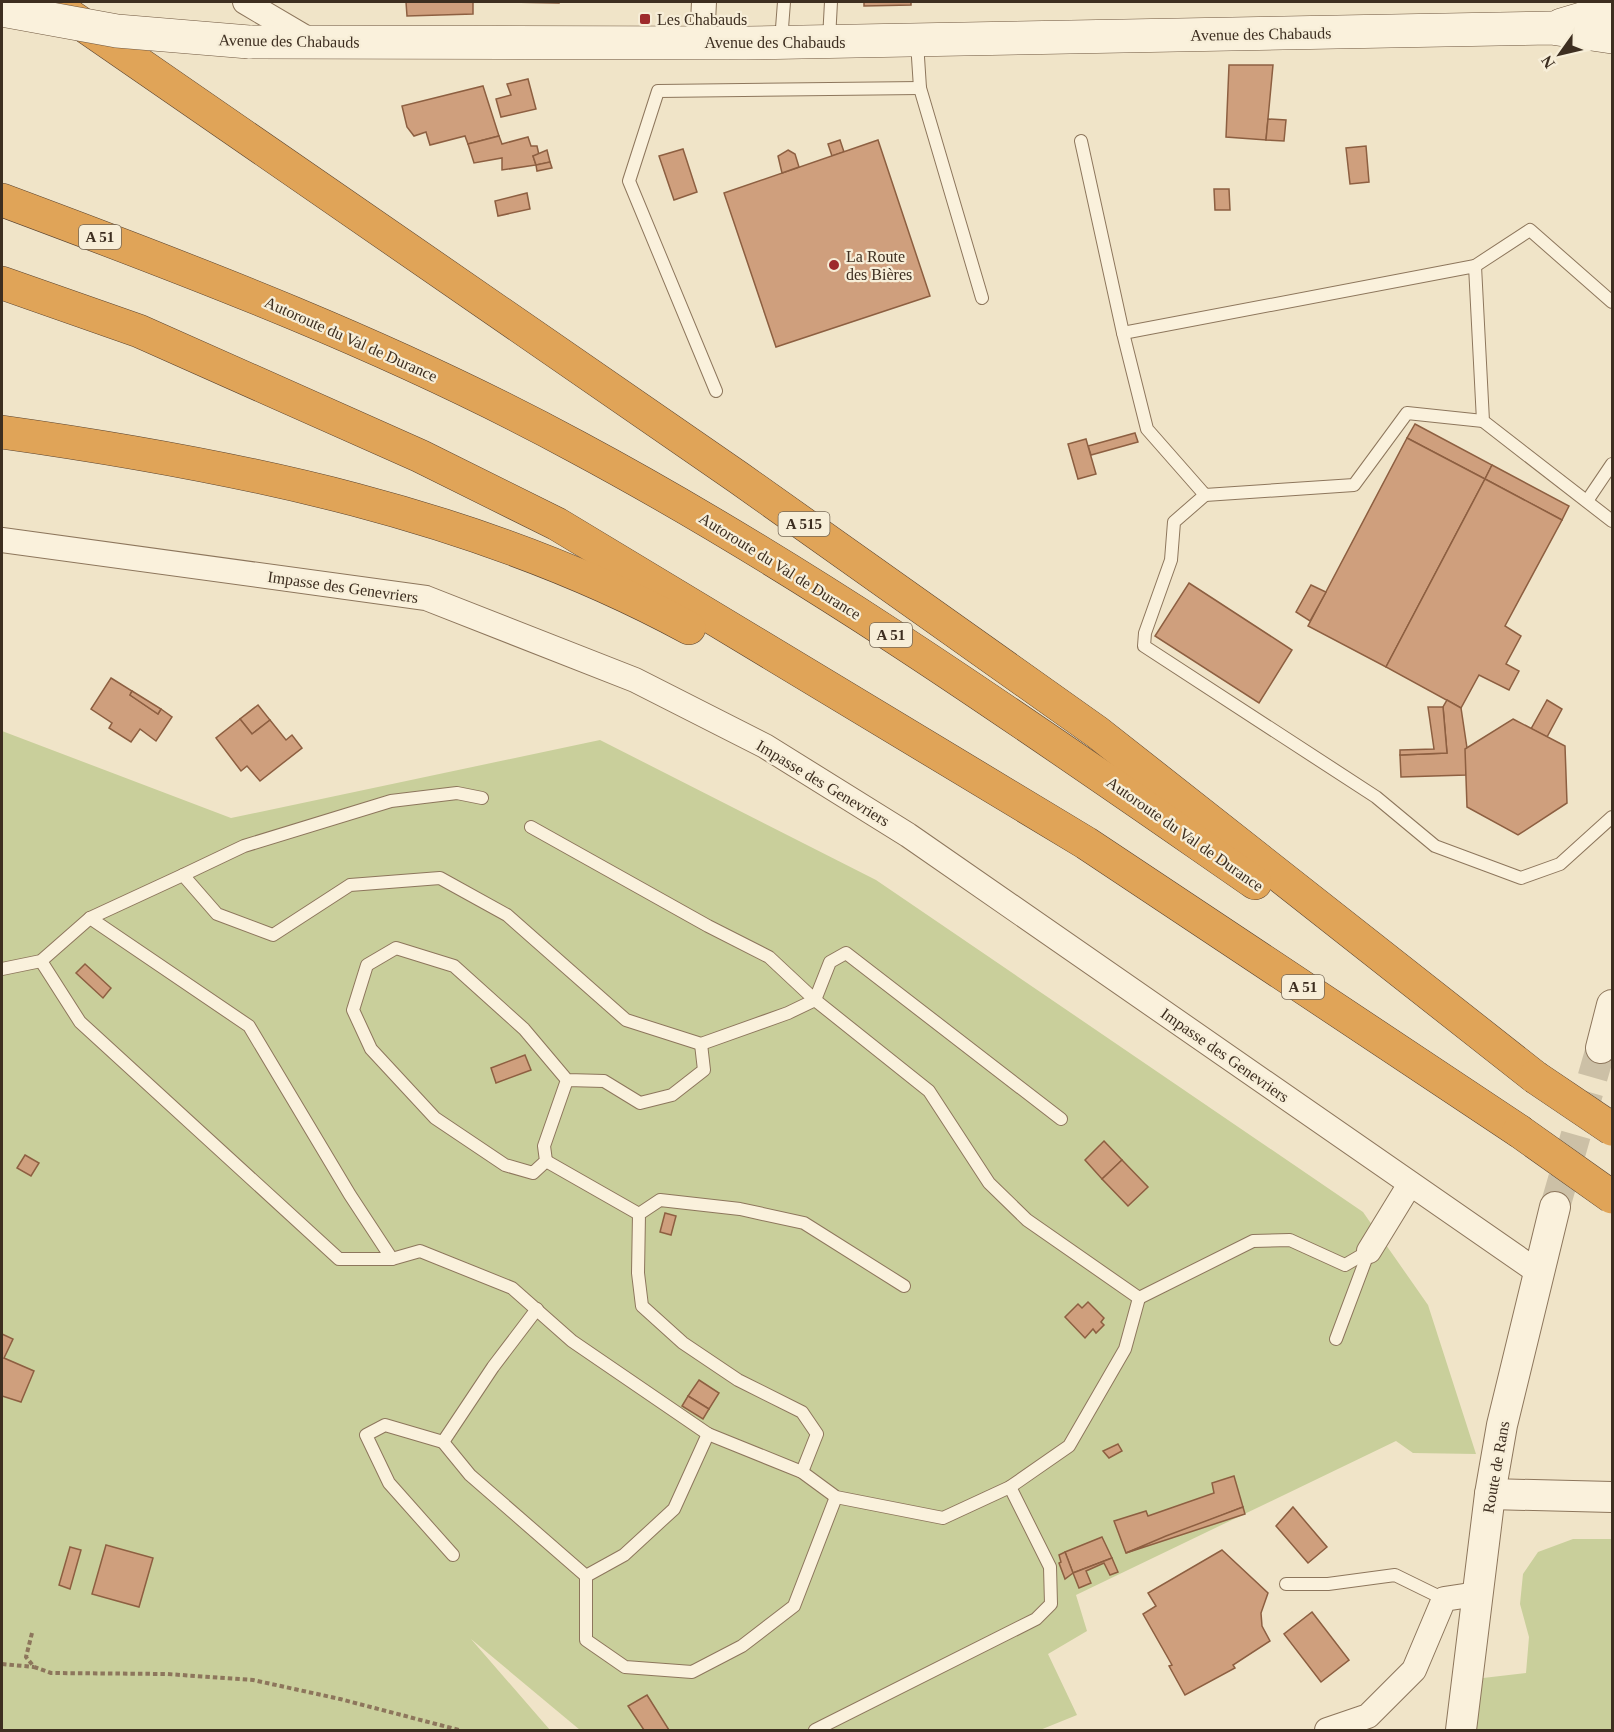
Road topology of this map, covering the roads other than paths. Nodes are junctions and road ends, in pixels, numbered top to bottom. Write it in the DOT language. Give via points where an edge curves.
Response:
graph roads {
  1 [pos="50,2"];
  2 [pos="245,2"];
  3 [pos="704,2"];
  4 [pos="784,2"];
  5 [pos="831,2"];
  6 [pos="2,10"];
  7 [pos="1612,10"];
  8 [pos="1551,28"];
  9 [pos="1612,37"];
  10 [pos="917,41"];
  11 [pos="313,42"];
  12 [pos="702,42"];
  13 [pos="780,42"];
  14 [pos="829,42"];
  15 [pos="920,88"];
  16 [pos="1081,141"];
  17 [pos="2,200"];
  18 [pos="1475,266"];
  19 [pos="2,283"];
  20 [pos="982,298"];
  21 [pos="1612,302"];
  22 [pos="1123,333"];
  23 [pos="716,391"];
  24 [pos="1482,421"];
  25 [pos="2,432"];
  26 [pos="1612,464"];
  27 [pos="1205,495"];
  28 [pos="1587,501"];
  29 [pos="1612,521"];
  30 [pos="2,540"];
  31 [pos="482,798"];
  32 [pos="1612,817"];
  33 [pos="531,827"];
  34 [pos="1086,843"];
  35 [pos="183,875"];
  36 [pos="90,918"];
  37 [pos="41,961"];
  38 [pos="2,969"];
  39 [pos="815,999"];
  40 [pos="1612,1005"];
  41 [pos="701,1044"];
  42 [pos="1601,1048"];
  43 [pos="1535,1077"];
  44 [pos="567,1080"];
  45 [pos="1061,1119"];
  46 [pos="1612,1129"];
  47 [pos="546,1161"];
  48 [pos="1410,1184"];
  49 [pos="1612,1197"];
  50 [pos="1555,1207"];
  51 [pos="639,1214"];
  52 [pos="1369,1251"];
  53 [pos="392,1259"];
  54 [pos="1538,1272"];
  55 [pos="904,1286"];
  56 [pos="1139,1298"];
  57 [pos="537,1309"];
  58 [pos="1336,1339"];
  59 [pos="708,1434"];
  60 [pos="443,1442"];
  61 [pos="802,1472"];
  62 [pos="1010,1487"];
  63 [pos="1490,1494"];
  64 [pos="836,1497"];
  65 [pos="1612,1497"];
  66 [pos="453,1555"];
  67 [pos="586,1576"];
  68 [pos="1286,1584"];
  69 [pos="1477,1594"];
  70 [pos="1444,1599"];
  71 [pos="816,1731"];
  72 [pos="1328,1731"];
  73 [pos="1461,1731"];
  1 -- 43 [label="highway, A 515" via="739,478 1097,732"];
  2 -- 11 [label="street"];
  3 -- 12 [label="street"];
  4 -- 13 [label="lane"];
  5 -- 14 [label="lane"];
  6 -- 11 [label="main road, Avenue des Chabauds, bridge" via="117,31 249,42"];
  7 -- 8 [label="main road, Avenue des Chabauds"];
  8 -- 9 [label="main road, Avenue des Chabauds"];
  8 -- 10 [label="main road, Avenue des Chabauds"];
  10 -- 14 [label="main road, Avenue des Chabauds"];
  10 -- 15 [label="lane"];
  11 -- 12 [label="main road, Avenue des Chabauds"];
  12 -- 13 [label="main road, Avenue des Chabauds"];
  13 -- 14 [label="main road, Avenue des Chabauds"];
  15 -- 20 [label="lane"];
  15 -- 23 [label="lane" via="658,91 629,182"];
  16 -- 22 [label="lane"];
  17 -- 43 [label="highway, Autoroute du Val de Durance / A 51" via="200,273 393,355 576,446 731,534 958,677"];
  18 -- 21 [label="lane" via="1530,230"];
  18 -- 22 [label="lane"];
  18 -- 24 [label="lane"];
  19 -- 34 [label="highway, A 51" via="139,331 420,456 557,524"];
  22 -- 27 [label="lane" via="1147,429"];
  24 -- 27 [label="lane" via="1407,413 1354,485"];
  24 -- 28 [label="lane"];
  25 -- 34 [label="highway" via="192,463 356,500 516,548 637,600"];
  26 -- 28 [label="lane"];
  27 -- 32 [label="lane" via="1174,522 1171,560 1144,646 1376,797 1435,846 1521,878 1560,864"];
  28 -- 29 [label="lane"];
  30 -- 48 [label="street, Impasse des Genevriers" via="426,598 635,680 765,746 908,835"];
  31 -- 35 [label="lane" via="457,794 392,801 244,846"];
  33 -- 39 [label="lane" via="769,957"];
  34 -- 49 [label="highway, A 51, bridge"];
  35 -- 36 [label="lane"];
  35 -- 41 [label="lane" via="217,914 273,935 350,885 440,878 507,915 626,1020"];
  36 -- 37 [label="lane"];
  36 -- 53 [label="lane" via="249,1026"];
  37 -- 38 [label="lane"];
  37 -- 53 [label="lane" via="80,1022 339,1259"];
  39 -- 41 [label="lane" via="788,1013"];
  39 -- 45 [label="lane" via="830,962 846,953"];
  39 -- 56 [label="lane" via="929,1091 989,1183 1027,1220"];
  40 -- 42 [label="street"];
  41 -- 44 [label="lane" via="704,1070 672,1095 640,1103 604,1081"];
  43 -- 46 [label="highway, Autoroute du Val de Durance / A 51, bridge"];
  44 -- 47 [label="lane" via="544,1146"];
  44 -- 47 [label="lane" via="524,1029 454,966 396,948 367,965 353,1010 371,1049 435,1118 505,1166 533,1173"];
  47 -- 51 [label="lane"];
  48 -- 52 [label="street"];
  48 -- 54 [label="street, Impasse des Genevriers"];
  50 -- 54 [label="street, Route de Rans"];
  51 -- 55 [label="lane" via="660,1200 740,1209 804,1223"];
  51 -- 61 [label="lane" via="642,1306 683,1343 738,1380 802,1412 817,1434"];
  52 -- 56 [label="lane" via="1344,1265 1290,1240 1253,1241"];
  52 -- 58 [label="lane"];
  53 -- 57 [label="lane" via="420,1251 512,1288"];
  54 -- 63 [label="street, Route de Rans"];
  56 -- 62 [label="lane" via="1125,1349 1069,1446"];
  57 -- 59 [label="lane" via="572,1341"];
  57 -- 60 [label="lane"];
  59 -- 61 [label="lane"];
  59 -- 67 [label="lane" via="674,1509 624,1555"];
  60 -- 66 [label="lane" via="385,1425 366,1435 389,1483"];
  60 -- 67 [label="lane" via="470,1475"];
  61 -- 64 [label="lane"];
  62 -- 64 [label="lane" via="943,1518"];
  62 -- 71 [label="lane" via="1050,1568 1051,1604 1036,1619"];
  63 -- 65 [label="street"];
  63 -- 69 [label="street, Route de Rans"];
  64 -- 67 [label="lane" via="794,1606 742,1646 692,1672 625,1667 586,1640"];
  68 -- 70 [label="lane" via="1328,1584 1395,1575"];
  69 -- 70 [label="street"];
  69 -- 73 [label="street, Route de Rans"];
  70 -- 72 [label="street" via="1414,1671 1368,1716"];
}
